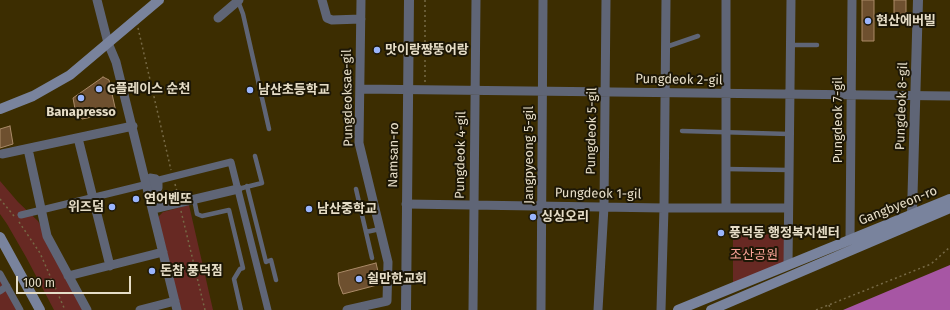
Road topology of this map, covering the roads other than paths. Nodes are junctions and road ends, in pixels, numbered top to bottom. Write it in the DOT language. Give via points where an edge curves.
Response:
graph roads {
  1 [pos="97,0"];
  2 [pos="159,0"];
  3 [pos="322,0"];
  4 [pos="361,0"];
  5 [pos="409,0"];
  6 [pos="476,0"];
  7 [pos="543,0"];
  8 [pos="606,0"];
  9 [pos="666,0"];
  10 [pos="726,0"];
  11 [pos="791,0"];
  12 [pos="852,0"];
  13 [pos="918,0"];
  14 [pos="238,1"];
  15 [pos="218,18"];
  16 [pos="361,19"];
  17 [pos="698,36"];
  18 [pos="108,43"];
  19 [pos="817,44"];
  20 [pos="790,45"];
  21 [pos="666,47"];
  22 [pos="360,89"];
  23 [pos="408,90"];
  24 [pos="475,91"];
  25 [pos="542,92"];
  26 [pos="605,92"];
  27 [pos="665,93"];
  28 [pos="725,94"];
  29 [pos="790,95"];
  30 [pos="851,96"];
  31 [pos="916,96"];
  32 [pos="950,96"];
  33 [pos="0,109"];
  34 [pos="133,126"];
  35 [pos="269,129"];
  36 [pos="682,131"];
  37 [pos="725,133"];
  38 [pos="789,134"];
  39 [pos="78,138"];
  40 [pos="28,149"];
  41 [pos="2,154"];
  42 [pos="256,156"];
  43 [pos="726,169"];
  44 [pos="789,170"];
  45 [pos="152,183"];
  46 [pos="247,186"];
  47 [pos="238,189"];
  48 [pos="356,189"];
  49 [pos="94,198"];
  50 [pos="194,199"];
  51 [pos="950,199"];
  52 [pos="406,204"];
  53 [pos="474,204"];
  54 [pos="542,206"];
  55 [pos="604,207"];
  56 [pos="664,208"];
  57 [pos="726,208"];
  58 [pos="788,208"];
  59 [pos="950,208"];
  60 [pos="153,209"];
  61 [pos="41,211"];
  62 [pos="912,213"];
  63 [pos="21,215"];
  64 [pos="380,229"];
  65 [pos="366,232"];
  66 [pos="0,237"];
  67 [pos="850,240"];
  68 [pos="163,252"];
  69 [pos="372,258"];
  70 [pos="788,264"];
  71 [pos="110,266"];
  72 [pos="0,274"];
  73 [pos="68,276"];
  74 [pos="276,280"];
  75 [pos="7,286"];
  76 [pos="0,291"];
  77 [pos="176,306"];
  78 [pos="20,310"];
  79 [pos="40,310"];
  80 [pos="87,310"];
  81 [pos="140,310"];
  82 [pos="241,310"];
  83 [pos="268,310"];
  84 [pos="347,310"];
  85 [pos="406,310"];
  86 [pos="473,310"];
  87 [pos="541,310"];
  88 [pos="598,310"];
  89 [pos="662,310"];
  90 [pos="678,310"];
  91 [pos="710,310"];
  1 -- 18 [label="street"];
  2 -- 18 [label="main road"];
  3 -- 16 [label="street" via="327,18"];
  4 -- 16 [label="street, Pungdeoksae-gil"];
  5 -- 23 [label="street, Namsan-ro"];
  6 -- 24 [label="street, Pungdeok 4-gil"];
  7 -- 25 [label="street, Jangpyeong 5-gil"];
  8 -- 26 [label="street, Pungdeok 5-gil"];
  9 -- 21 [label="street"];
  10 -- 28 [label="street"];
  11 -- 20 [label="street"];
  12 -- 30 [label="street, Pungdeok 7-gil"];
  13 -- 31 [label="street, Pungdeok 8-gil"];
  14 -- 15 [label="street"];
  14 -- 35 [label="lane"];
  16 -- 22 [label="street, Pungdeoksae-gil"];
  17 -- 21 [label="lane"];
  18 -- 33 [label="main road" via="63,79 33,96"];
  18 -- 34 [label="street" via="116,62"];
  19 -- 20 [label="lane"];
  20 -- 29 [label="street"];
  21 -- 27 [label="street"];
  22 -- 23 [label="street, Pungdeok 2-gil"];
  22 -- 64 [label="street, Pungdeoksae-gil" via="359,143"];
  23 -- 24 [label="street, Pungdeok 2-gil"];
  23 -- 52 [label="street, Namsan-ro"];
  24 -- 25 [label="street, Pungdeok 2-gil"];
  24 -- 53 [label="street, Pungdeok 4-gil"];
  25 -- 26 [label="street, Pungdeok 2-gil"];
  25 -- 54 [label="street, Jangpyeong 5-gil"];
  26 -- 27 [label="street, Pungdeok 2-gil"];
  26 -- 55 [label="street, Pungdeok 5-gil"];
  27 -- 28 [label="street, Pungdeok 2-gil"];
  27 -- 56 [label="street"];
  28 -- 29 [label="street, Pungdeok 2-gil"];
  28 -- 37 [label="street"];
  29 -- 30 [label="street, Pungdeok 2-gil"];
  29 -- 38 [label="street"];
  30 -- 31 [label="street, Pungdeok 2-gil"];
  30 -- 67 [label="street, Pungdeok 7-gil"];
  31 -- 32 [label="street, Pungdeok 2-gil"];
  31 -- 62 [label="street, Pungdeok 8-gil"];
  34 -- 39 [label="street"];
  34 -- 45 [label="street"];
  36 -- 37 [label="lane"];
  37 -- 38 [label="lane"];
  37 -- 43 [label="street"];
  38 -- 44 [label="street"];
  39 -- 40 [label="street"];
  39 -- 49 [label="street"];
  40 -- 41 [label="street"];
  40 -- 61 [label="street"];
  42 -- 46 [label="lane" via="262,183"];
  43 -- 44 [label="lane"];
  43 -- 57 [label="street"];
  44 -- 58 [label="street"];
  45 -- 47 [label="street" via="231,162"];
  45 -- 49 [label="street"];
  45 -- 60 [label="street"];
  46 -- 47 [label="lane"];
  46 -- 74 [label="lane" via="266,262 271,260"];
  47 -- 50 [label="street"];
  47 -- 83 [label="street"];
  48 -- 65 [label="lane"];
  49 -- 61 [label="street"];
  49 -- 71 [label="street"];
  50 -- 60 [label="street"];
  50 -- 82 [label="lane" via="197,214 202,216 229,210 243,268 234,279"];
  51 -- 62 [label="main road, Gangbyeon-ro"];
  52 -- 53 [label="street, Pungdeok 1-gil"];
  52 -- 85 [label="street, Namsan-ro"];
  53 -- 54 [label="street, Pungdeok 1-gil"];
  53 -- 86 [label="street, Pungdeok 4-gil"];
  54 -- 55 [label="street, Pungdeok 1-gil"];
  54 -- 87 [label="street, Jangpyeong 5-gil"];
  55 -- 56 [label="street, Pungdeok 1-gil"];
  55 -- 88 [label="street, Pungdeok 5-gil"];
  56 -- 57 [label="street, Pungdeok 1-gil"];
  56 -- 89 [label="street"];
  57 -- 58 [label="street, Pungdeok 1-gil"];
  58 -- 70 [label="street"];
  59 -- 91 [label="main road, Gangbyeon-ro"];
  60 -- 68 [label="street"];
  61 -- 63 [label="street"];
  61 -- 73 [label="street" via="47,236"];
  62 -- 67 [label="main road, Gangbyeon-ro"];
  64 -- 65 [label="lane"];
  64 -- 84 [label="street, Pungdeoksae-gil" via="388,262 387,301"];
  65 -- 69 [label="lane"];
  66 -- 79 [label="main road"];
  67 -- 70 [label="main road, Gangbyeon-ro"];
  68 -- 71 [label="street"];
  68 -- 77 [label="street"];
  70 -- 90 [label="main road, Gangbyeon-ro"];
  71 -- 73 [label="street"];
  72 -- 75 [label="street"];
  73 -- 80 [label="street"];
  75 -- 76 [label="street"];
  75 -- 78 [label="street"];
  77 -- 81 [label="street"];
}
